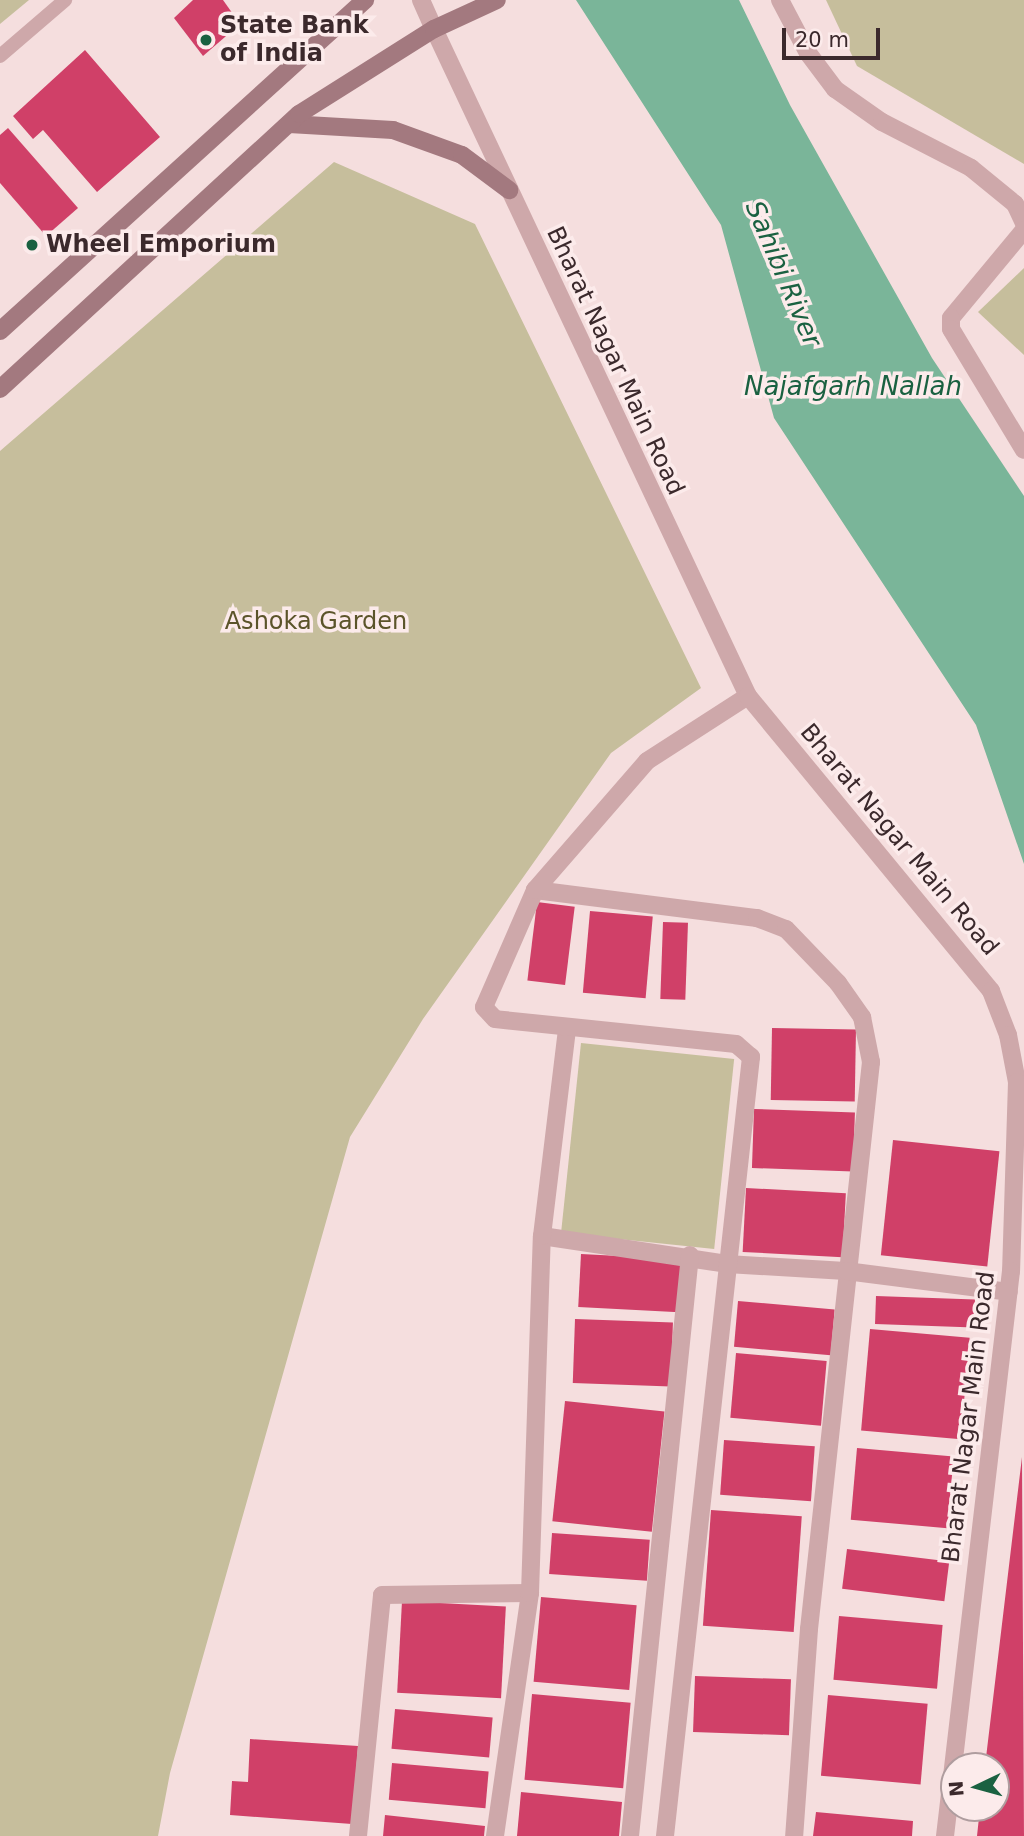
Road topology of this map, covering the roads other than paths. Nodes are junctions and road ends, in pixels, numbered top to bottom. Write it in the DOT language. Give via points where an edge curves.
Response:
graph roads {
  1 [pos="65,0"];
  2 [pos="365,0"];
  3 [pos="421,0"];
  4 [pos="497,0"];
  5 [pos="780,0"];
  6 [pos="434,29"];
  7 [pos="0,56"];
  8 [pos="289,124"];
  9 [pos="509,190"];
  10 [pos="1024,217"];
  11 [pos="1024,223"];
  12 [pos="1024,230"];
  13 [pos="0,331"];
  14 [pos="0,389"];
  15 [pos="1024,450"];
  16 [pos="748,696"];
  17 [pos="536,890"];
  18 [pos="567,1030"];
  19 [pos="1014,1174"];
  20 [pos="1024,1195"];
  21 [pos="542,1237"];
  22 [pos="690,1255"];
  23 [pos="727,1264"];
  24 [pos="846,1271"];
  25 [pos="1009,1292"];
  26 [pos="530,1593"];
  27 [pos="358,1836"];
  28 [pos="495,1836"];
  29 [pos="630,1836"];
  30 [pos="665,1836"];
  31 [pos="794,1836"];
  32 [pos="945,1836"];
  1 -- 7 [label="lane"];
  2 -- 13 [label="main road"];
  3 -- 6 [label="street, Bharat Nagar Main Road"];
  4 -- 6 [label="main road"];
  5 -- 10 [label="street" via="808,53 835,89 882,122 971,168"];
  6 -- 8 [label="main road"];
  6 -- 9 [label="street, Bharat Nagar Main Road"];
  8 -- 9 [label="main road" via="393,130 462,155"];
  8 -- 14 [label="main road"];
  9 -- 16 [label="street, Bharat Nagar Main Road"];
  10 -- 11 [label="street"];
  12 -- 15 [label="street" via="951,318 954,341"];
  16 -- 17 [label="street" via="648,761"];
  16 -- 19 [label="street, Bharat Nagar Main Road" via="991,991 1017,1082"];
  17 -- 18 [label="street" via="484,1007 495,1019"];
  17 -- 24 [label="street" via="757,918 786,929 838,983 862,1017 871,1062"];
  18 -- 21 [label="street"];
  18 -- 23 [label="street" via="736,1044 746,1049 751,1057"];
  19 -- 20 [label="street"];
  19 -- 25 [label="street, Bharat Nagar Main Road"];
  21 -- 22 [label="street"];
  21 -- 26 [label="street"];
  22 -- 23 [label="street"];
  22 -- 29 [label="street"];
  23 -- 24 [label="street"];
  23 -- 30 [label="street"];
  24 -- 25 [label="street"];
  24 -- 31 [label="street" via="809,1629"];
  25 -- 32 [label="street, Bharat Nagar Main Road"];
  26 -- 27 [label="street" via="382,1595"];
  26 -- 28 [label="street"];
}
